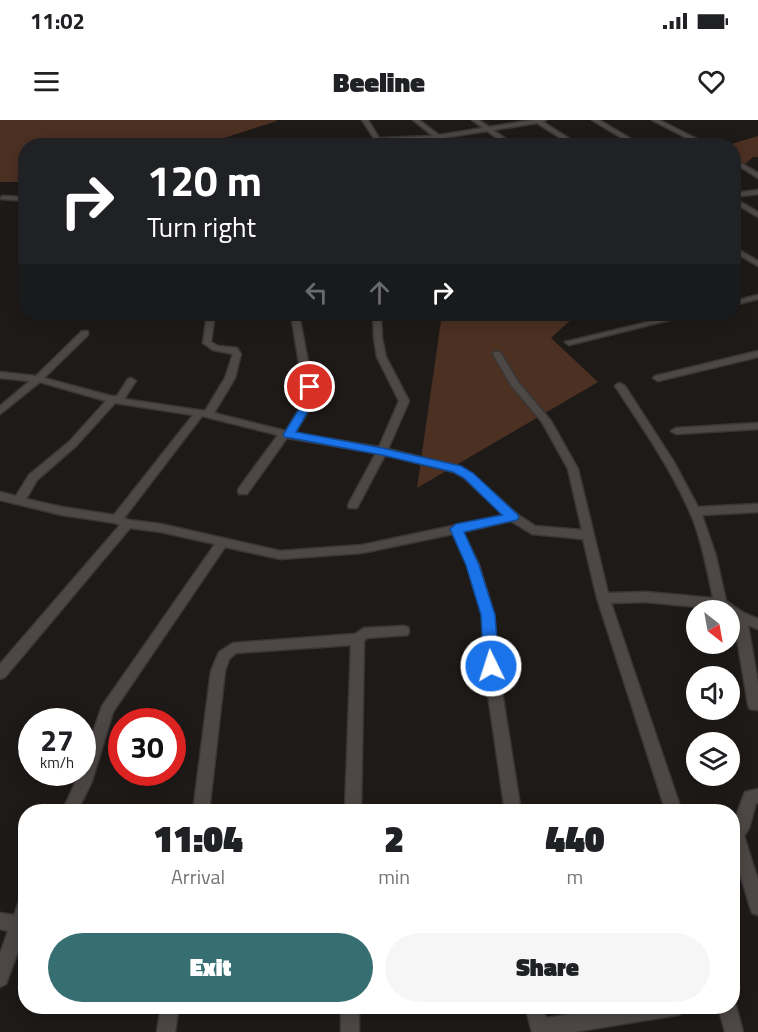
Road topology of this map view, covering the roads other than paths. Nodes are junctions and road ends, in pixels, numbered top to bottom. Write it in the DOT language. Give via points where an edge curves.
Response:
graph roads {
  1 [pos="365,120"];
  2 [pos="416,120"];
  3 [pos="475,120"];
  4 [pos="538,120"];
  5 [pos="595,120"];
  6 [pos="655,120"];
  7 [pos="488,128"];
  8 [pos="439,137"];
  9 [pos="376,138"];
  10 [pos="432,138"];
  11 [pos="502,138"];
  12 [pos="566,138"];
  13 [pos="626,138"];
  14 [pos="692,138"];
  15 [pos="741,165"];
  16 [pos="758,176"];
  17 [pos="758,192"];
  18 [pos="741,194"];
  19 [pos="3,198"];
  20 [pos="18,199"];
  21 [pos="741,204"];
  22 [pos="758,215"];
  23 [pos="741,257"];
  24 [pos="758,264"];
  25 [pos="758,297"];
  26 [pos="741,301"];
  27 [pos="210,321"];
  28 [pos="296,321"];
  29 [pos="376,321"];
  30 [pos="660,321"];
  31 [pos="85,333"];
  32 [pos="569,342"];
  33 [pos="497,354"];
  34 [pos="758,354"];
  35 [pos="0,375"];
  36 [pos="658,378"];
  37 [pos="38,379"];
  38 [pos="131,381"];
  39 [pos="620,386"];
  40 [pos="116,399"];
  41 [pos="0,411"];
  42 [pos="204,413"];
  43 [pos="758,426"];
  44 [pos="676,431"];
  45 [pos="286,434"];
  46 [pos="382,452"];
  47 [pos="243,491"];
  48 [pos="0,496"];
  49 [pos="20,501"];
  50 [pos="353,505"];
  51 [pos="758,508"];
  52 [pos="695,511"];
  53 [pos="513,517"];
  54 [pos="122,521"];
  55 [pos="456,529"];
  56 [pos="587,535"];
  57 [pos="222,543"];
  58 [pos="603,598"];
  59 [pos="719,600"];
  60 [pos="686,601"];
  61 [pos="740,617"];
  62 [pos="758,624"];
  63 [pos="403,631"];
  64 [pos="358,639"];
  65 [pos="0,673"];
  66 [pos="755,705"];
  67 [pos="758,796"];
  68 [pos="73,804"];
  69 [pos="202,804"];
  70 [pos="353,804"];
  71 [pos="512,804"];
  72 [pos="671,804"];
  73 [pos="740,829"];
  74 [pos="740,852"];
  75 [pos="758,907"];
  76 [pos="0,921"];
  77 [pos="18,924"];
  78 [pos="0,978"];
  79 [pos="169,1014"];
  80 [pos="350,1014"];
  81 [pos="536,1014"];
  82 [pos="632,1014"];
  83 [pos="729,1014"];
  84 [pos="541,1030"];
  85 [pos="166,1032"];
  86 [pos="350,1032"];
  87 [pos="734,1032"];
  1 -- 9 [label="street"];
  2 -- 8 [label="street"];
  3 -- 7 [label="street"];
  4 -- 7 [label="street"];
  4 -- 12 [label="street"];
  5 -- 13 [label="street"];
  6 -- 14 [label="street"];
  7 -- 8 [label="street"];
  7 -- 11 [label="street"];
  8 -- 10 [label="street"];
  15 -- 16 [label="street"];
  17 -- 18 [label="street"];
  19 -- 20 [label="street"];
  21 -- 22 [label="street"];
  23 -- 24 [label="street"];
  25 -- 26 [label="street"];
  27 -- 42 [label="street" via="207,343 237,354 230,378"];
  28 -- 45 [label="street" via="309,401"];
  29 -- 46 [label="street" via="383,360 398,382 404,401"];
  30 -- 32 [label="street"];
  31 -- 37 [label="street"];
  33 -- 56 [label="street" via="546,421 573,469"];
  34 -- 36 [label="street"];
  35 -- 37 [label="street"];
  37 -- 40 [label="street"];
  37 -- 41 [label="street"];
  38 -- 40 [label="street"];
  39 -- 52 [label="street"];
  40 -- 42 [label="street"];
  40 -- 49 [label="street" via="66,449 33,475"];
  42 -- 45 [label="street"];
  42 -- 54 [label="street"];
  43 -- 44 [label="street"];
  45 -- 46 [label="street"];
  45 -- 47 [label="street"];
  46 -- 50 [label="street"];
  46 -- 53 [label="street" via="463,471"];
  48 -- 49 [label="street"];
  49 -- 54 [label="street"];
  51 -- 52 [label="street"];
  52 -- 59 [label="street" via="712,560"];
  53 -- 55 [label="street"];
  53 -- 56 [label="street" via="538,532"];
  54 -- 57 [label="street"];
  54 -- 65 [label="street"];
  55 -- 57 [label="street" via="362,549 280,555"];
  55 -- 71 [label="street" via="473,565 488,615 491,666"];
  56 -- 58 [label="street"];
  57 -- 68 [label="street" via="107,710 85,781"];
  58 -- 60 [label="street"];
  58 -- 72 [label="street"];
  61 -- 62 [label="street"];
  61 -- 66 [label="street"];
  63 -- 64 [label="street" via="364,633"];
  64 -- 69 [label="street" via="233,648 224,656 218,671"];
  64 -- 70 [label="street"];
  67 -- 73 [label="street" via="750,797"];
  74 -- 75 [label="street"];
  76 -- 77 [label="street"];
  77 -- 78 [label="street"];
  79 -- 85 [label="street"];
  80 -- 86 [label="street"];
  81 -- 84 [label="street"];
  82 -- 84 [label="street"];
  83 -- 87 [label="street"];
}
